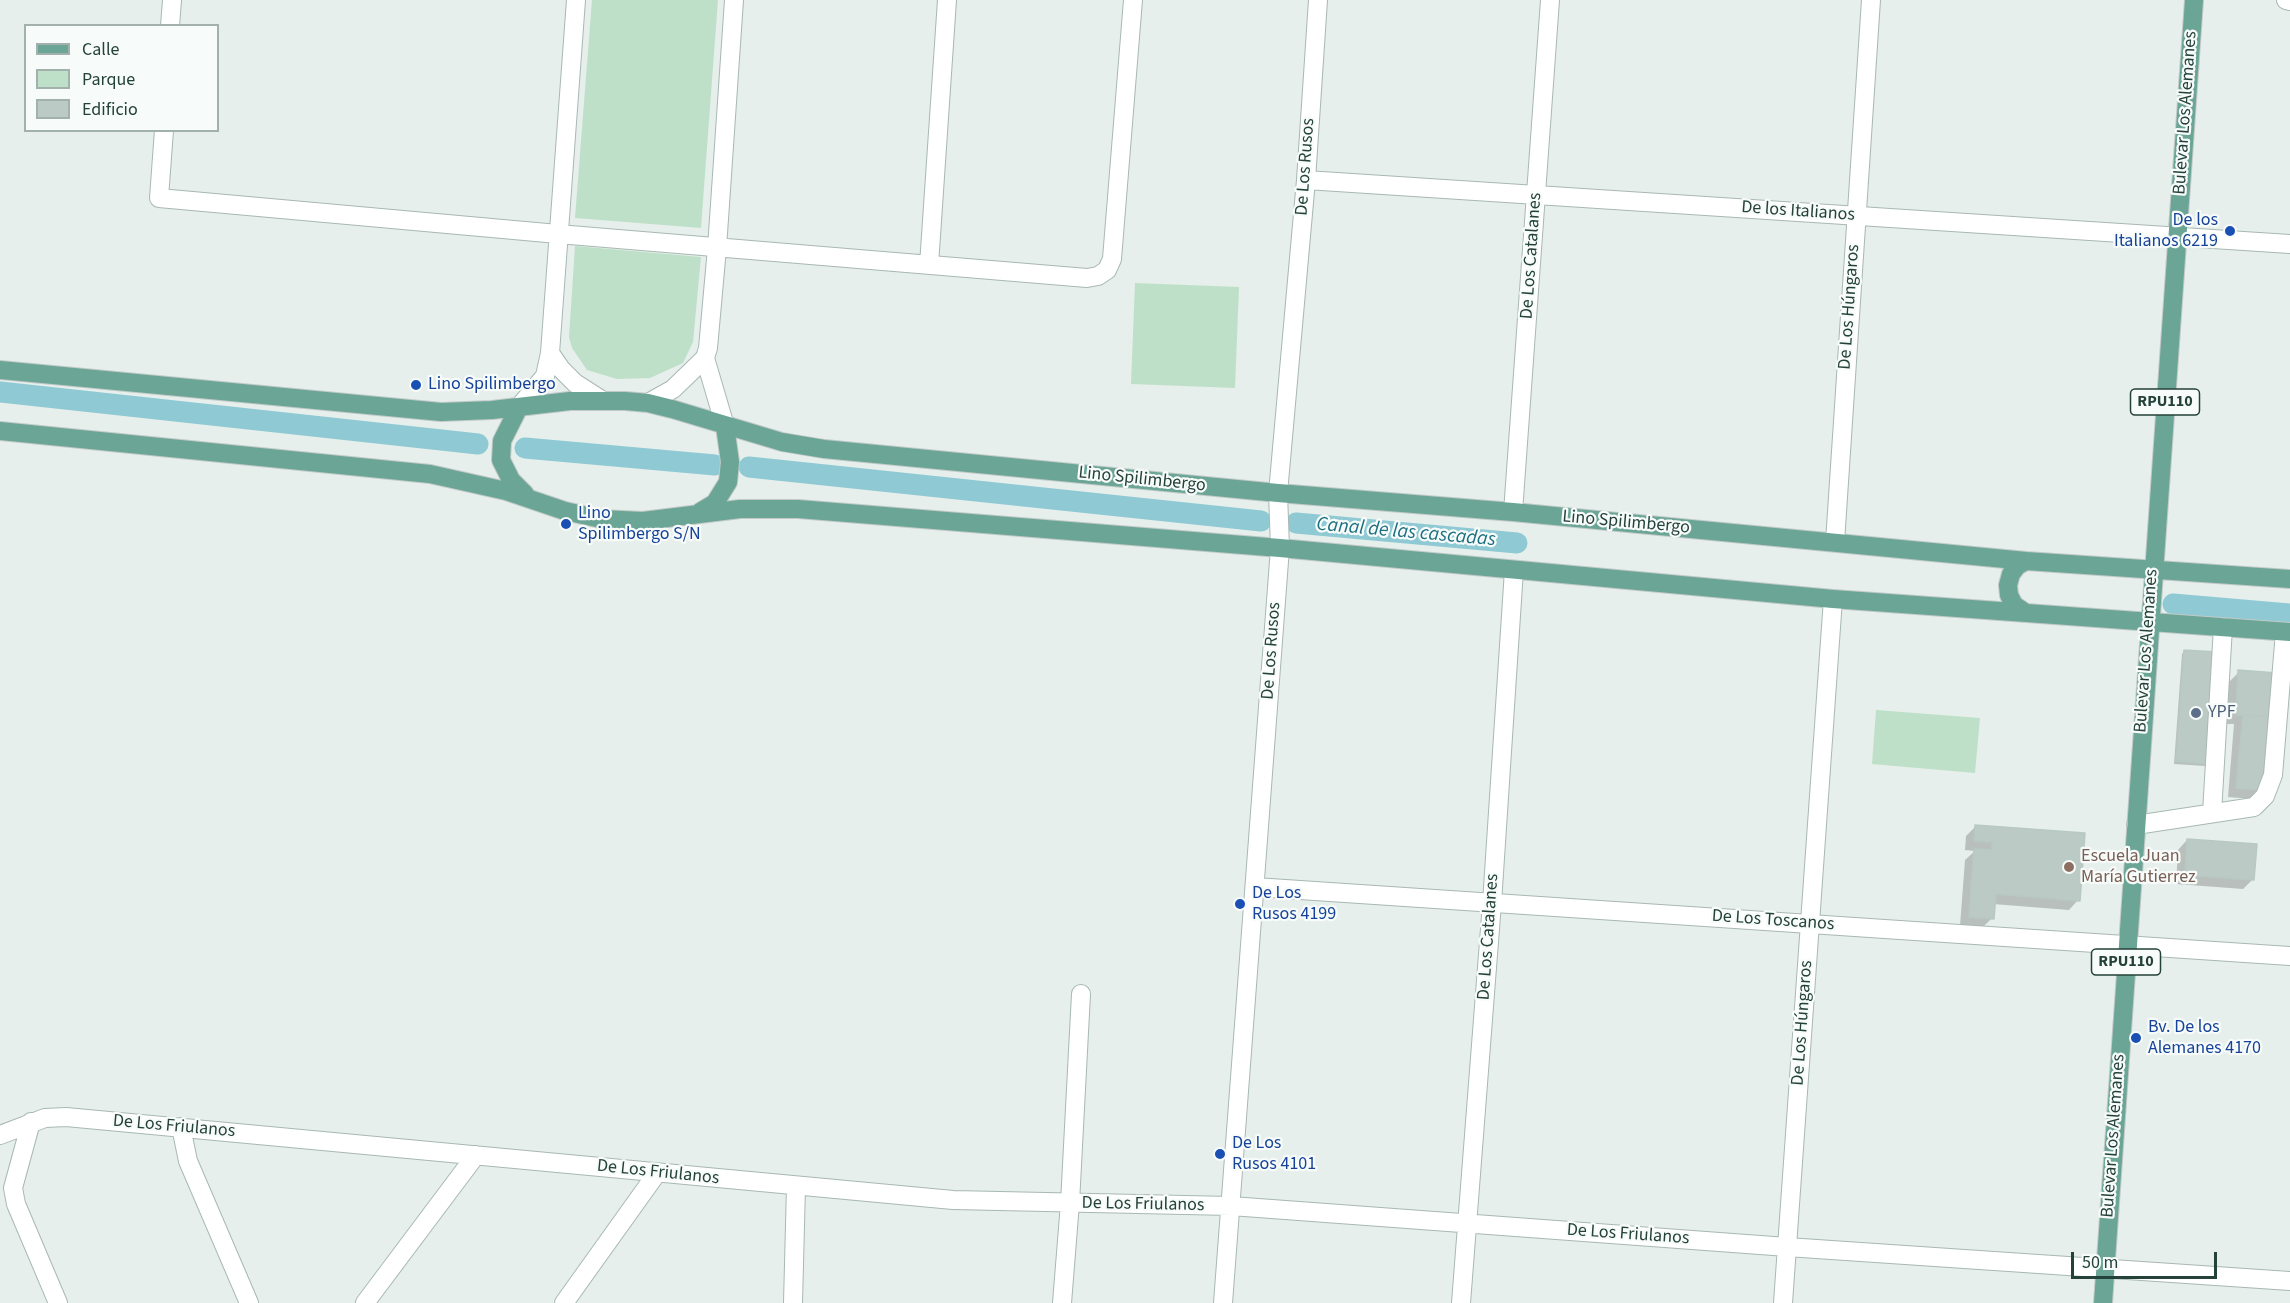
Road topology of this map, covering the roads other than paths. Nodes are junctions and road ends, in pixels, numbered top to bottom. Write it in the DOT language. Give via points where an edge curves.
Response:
graph roads {
  1 [pos="172,0"];
  2 [pos="576,0"];
  3 [pos="734,0"];
  4 [pos="947,0"];
  5 [pos="1133,0"];
  6 [pos="1318,0"];
  7 [pos="1550,0"];
  8 [pos="1871,0"];
  9 [pos="2194,0"];
  10 [pos="170,24"];
  11 [pos="164,132"];
  12 [pos="1306,180"];
  13 [pos="1536,195"];
  14 [pos="1856,215"];
  15 [pos="558,234"];
  16 [pos="2176,235"];
  17 [pos="2290,244"];
  18 [pos="717,248"];
  19 [pos="928,265"];
  20 [pos="550,353"];
  21 [pos="705,358"];
  22 [pos="0,370"];
  23 [pos="600,399"];
  24 [pos="648,403"];
  25 [pos="519,407"];
  26 [pos="725,426"];
  27 [pos="0,431"];
  28 [pos="1278,493"];
  29 [pos="530,498"];
  30 [pos="1514,512"];
  31 [pos="693,515"];
  32 [pos="1835,542"];
  33 [pos="1280,548"];
  34 [pos="2026,561"];
  35 [pos="2153,568"];
  36 [pos="1514,570"];
  37 [pos="2290,579"];
  38 [pos="1833,599"];
  39 [pos="2023,612"];
  40 [pos="2150,621"];
  41 [pos="2223,627"];
  42 [pos="2288,630"];
  43 [pos="2212,813"];
  44 [pos="2136,825"];
  45 [pos="1255,887"];
  46 [pos="1492,903"];
  47 [pos="1810,924"];
  48 [pos="2128,945"];
  49 [pos="2290,956"];
  50 [pos="1081,994"];
  51 [pos="31,1122"];
  52 [pos="181,1127"];
  53 [pos="0,1135"];
  54 [pos="476,1155"];
  55 [pos="657,1173"];
  56 [pos="796,1186"];
  57 [pos="1070,1203"];
  58 [pos="1231,1206"];
  59 [pos="1466,1222"];
  60 [pos="1787,1247"];
  61 [pos="2105,1269"];
  62 [pos="2290,1281"];
  63 [pos="58,1303"];
  64 [pos="249,1303"];
  65 [pos="365,1303"];
  66 [pos="564,1303"];
  67 [pos="793,1303"];
  68 [pos="1062,1303"];
  69 [pos="1223,1303"];
  70 [pos="1461,1303"];
  71 [pos="1783,1303"];
  72 [pos="2103,1303"];
  1 -- 10 [label="street"];
  2 -- 15 [label="street"];
  3 -- 18 [label="street"];
  4 -- 19 [label="street"];
  5 -- 19 [label="street" via="1112,259 1107,270 1087,278"];
  6 -- 12 [label="street, De Los Rusos"];
  7 -- 13 [label="street, De Los Catalanes"];
  8 -- 14 [label="street, De Los Húngaros"];
  9 -- 16 [label="main road, Bulevar Los Alemanes / RPU110"];
  11 -- 15 [label="street" via="159,198"];
  12 -- 13 [label="street, De los Italianos"];
  12 -- 28 [label="street, De Los Rusos"];
  13 -- 14 [label="street, De los Italianos"];
  13 -- 30 [label="street, De Los Catalanes"];
  14 -- 16 [label="street, De los Italianos"];
  14 -- 32 [label="street, De Los Húngaros"];
  15 -- 18 [label="street"];
  15 -- 20 [label="street"];
  16 -- 17 [label="street, De los Italianos"];
  16 -- 35 [label="main road, Bulevar Los Alemanes / RPU110"];
  18 -- 19 [label="street"];
  18 -- 21 [label="street"];
  20 -- 23 [label="street" via="575,383"];
  20 -- 25 [label="street" via="545,376"];
  21 -- 24 [label="street" via="673,389"];
  21 -- 26 [label="street"];
  22 -- 25 [label="main road, Lino Spilimbergo" via="441,412"];
  23 -- 24 [label="main road, Lino Spilimbergo"];
  23 -- 25 [label="main road, Lino Spilimbergo"];
  24 -- 26 [label="main road, Lino Spilimbergo"];
  25 -- 29 [label="main road" via="502,441 501,460 511,480"];
  26 -- 28 [label="main road, Lino Spilimbergo" via="824,449"];
  26 -- 31 [label="main road" via="730,462 728,482 715,503"];
  27 -- 29 [label="main road" via="419,472"];
  28 -- 30 [label="main road, Lino Spilimbergo"];
  28 -- 33 [label="street, De Los Rusos"];
  29 -- 31 [label="main road" via="602,519"];
  30 -- 32 [label="main road, Lino Spilimbergo"];
  31 -- 33 [label="main road" via="740,509 798,509"];
  32 -- 34 [label="main road, Lino Spilimbergo"];
  33 -- 36 [label="main road"];
  33 -- 45 [label="street, De Los Rusos"];
  34 -- 35 [label="main road, Lino Spilimbergo"];
  34 -- 39 [label="main road" via="2017,566 2008,585 2014,605"];
  35 -- 37 [label="main road, Lino Spilimbergo"];
  35 -- 40 [label="main road, Bulevar Los Alemanes / RPU110"];
  36 -- 38 [label="main road"];
  36 -- 46 [label="street, De Los Catalanes"];
  38 -- 39 [label="main road"];
  38 -- 47 [label="street, De Los Húngaros"];
  39 -- 40 [label="main road"];
  40 -- 41 [label="main road"];
  40 -- 44 [label="main road, Bulevar Los Alemanes / RPU110"];
  41 -- 42 [label="main road"];
  41 -- 43 [label="street"];
  42 -- 43 [label="street" via="2273,775 2265,796 2254,807"];
  43 -- 44 [label="street"];
  44 -- 48 [label="main road, Bulevar Los Alemanes / RPU110"];
  45 -- 46 [label="street, De Los Toscanos"];
  45 -- 58 [label="street, De Los Rusos"];
  46 -- 47 [label="street, De Los Toscanos"];
  46 -- 59 [label="street, De Los Catalanes"];
  47 -- 48 [label="street, De Los Toscanos"];
  47 -- 60 [label="street, De Los Húngaros"];
  48 -- 49 [label="street, De Los Toscanos"];
  48 -- 61 [label="main road, Bulevar Los Alemanes / RPU110"];
  50 -- 57 [label="street"];
  51 -- 52 [label="street, De Los Friulanos" via="66,1117"];
  51 -- 53 [label="street, De Los Friulanos"];
  51 -- 63 [label="street" via="13,1188 15,1204"];
  52 -- 54 [label="street, De Los Friulanos"];
  52 -- 64 [label="street" via="188,1161"];
  54 -- 55 [label="street, De Los Friulanos"];
  54 -- 65 [label="street"];
  55 -- 56 [label="street, De Los Friulanos"];
  55 -- 66 [label="street"];
  56 -- 57 [label="street, De Los Friulanos" via="953,1200"];
  56 -- 67 [label="street"];
  57 -- 58 [label="street, De Los Friulanos"];
  57 -- 68 [label="street"];
  58 -- 59 [label="street, De Los Friulanos"];
  58 -- 69 [label="street, De Los Rusos"];
  59 -- 60 [label="street, De Los Friulanos"];
  59 -- 70 [label="street, De Los Catalanes"];
  60 -- 61 [label="street, De Los Friulanos"];
  60 -- 71 [label="street, De Los Húngaros"];
  61 -- 62 [label="street, De Los Friulanos"];
  61 -- 72 [label="main road, Bulevar Los Alemanes / RPU110"];
}
